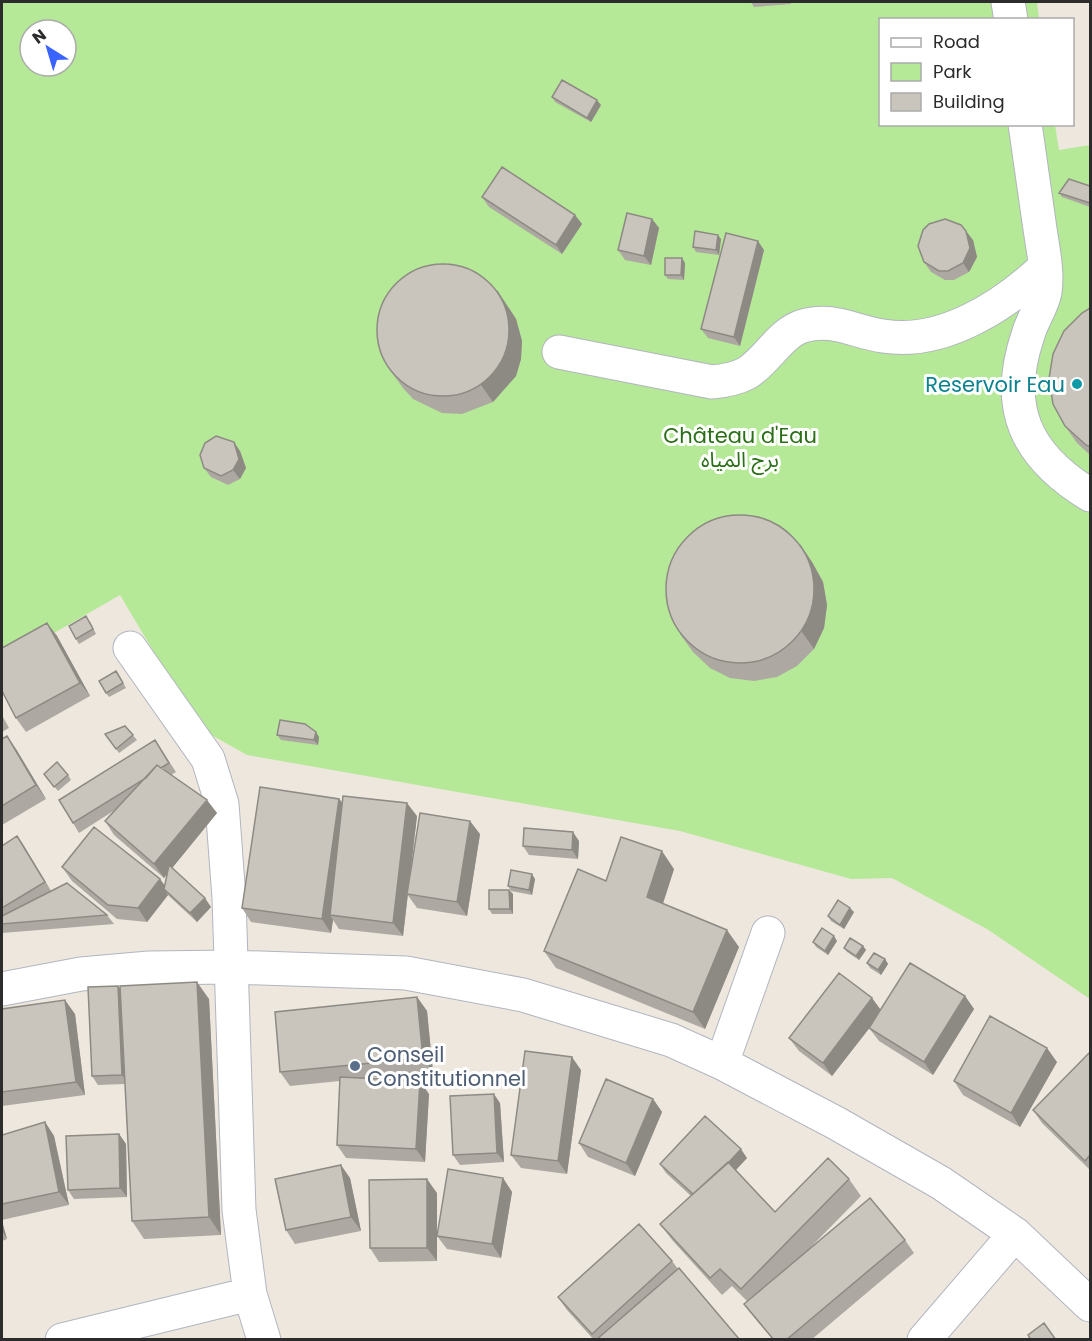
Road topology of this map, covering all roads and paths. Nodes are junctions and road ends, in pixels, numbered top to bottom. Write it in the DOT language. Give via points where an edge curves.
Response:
graph roads {
  1 [pos="1008,2"];
  2 [pos="1011,18"];
  3 [pos="1025,126"];
  4 [pos="1045,267"];
  5 [pos="559,352"];
  6 [pos="1090,495"];
  7 [pos="130,648"];
  8 [pos="768,933"];
  9 [pos="230,967"];
  10 [pos="2,989"];
  11 [pos="722,1063"];
  12 [pos="1015,1234"];
  13 [pos="250,1294"];
  14 [pos="1090,1305"];
  15 [pos="62,1340"];
  16 [pos="264,1340"];
  17 [pos="924,1340"];
  1 -- 2 [label="street"];
  3 -- 4 [label="street"];
  4 -- 5 [label="street" via="1000,304 939,332 911,338 882,336 841,324 820,322 800,327 748,372 731,380 712,382"];
  4 -- 6 [label="street" via="1045,292 1028,334 1017,400 1022,425 1037,450 1053,470"];
  7 -- 9 [label="street" via="187,727 217,782 222,804"];
  8 -- 11 [label="street"];
  9 -- 10 [label="street" via="81,974"];
  9 -- 11 [label="street" via="406,973 499,991 671,1040"];
  9 -- 13 [label="street" via="239,1210"];
  11 -- 12 [label="street" via="941,1183"];
  12 -- 14 [label="street"];
  12 -- 17 [label="street"];
  13 -- 15 [label="street"];
  13 -- 16 [label="street"];
}
